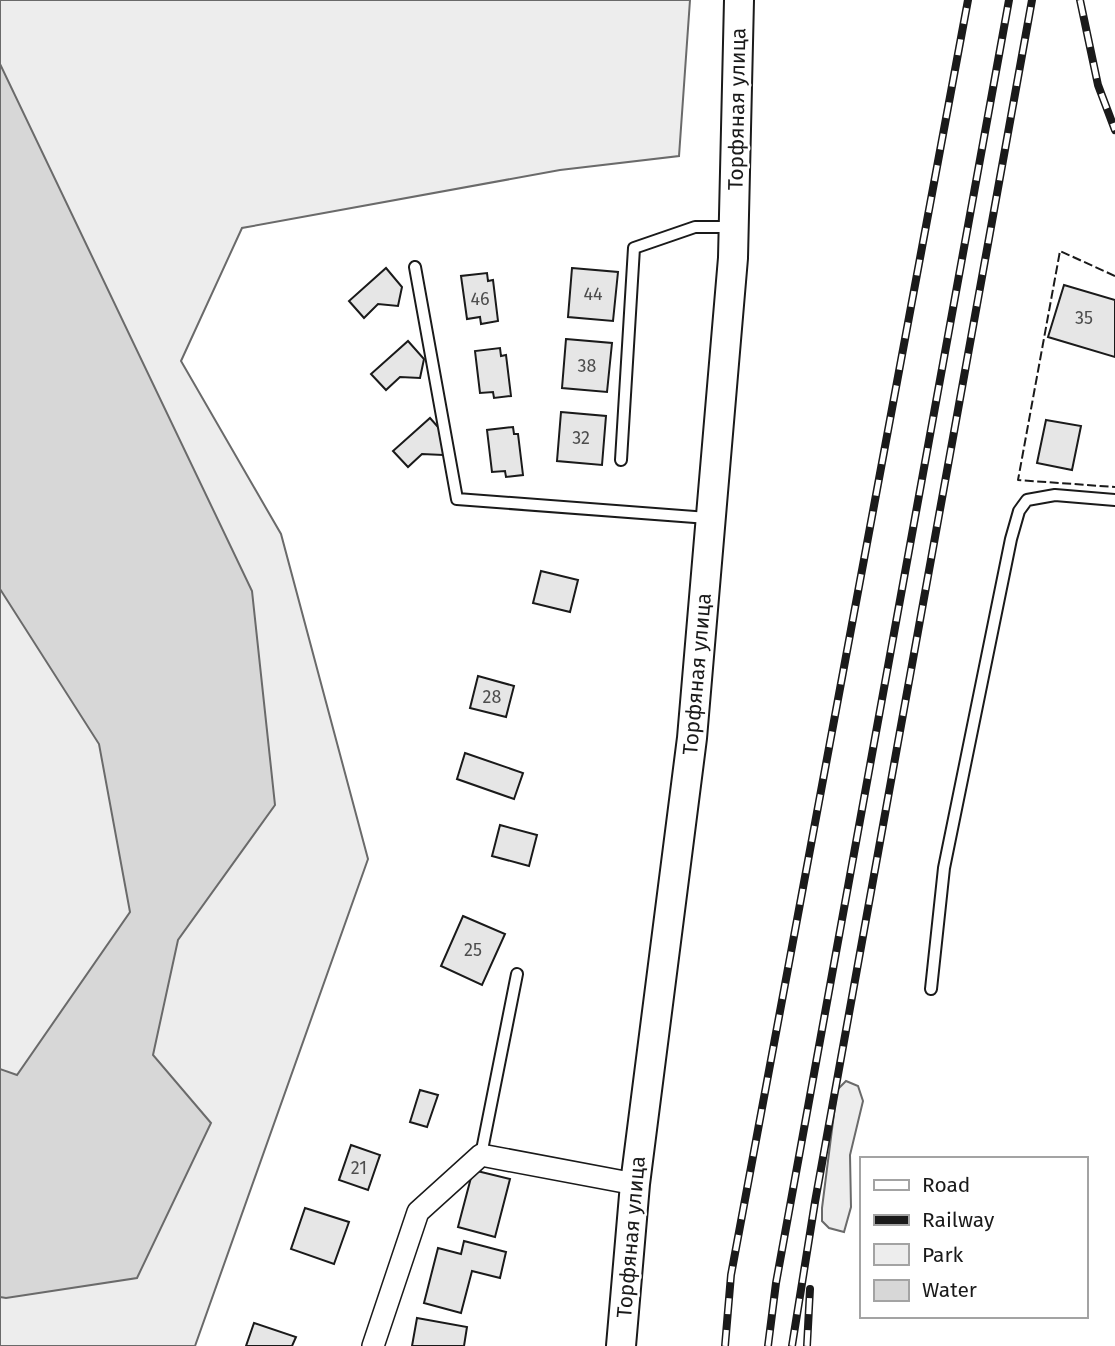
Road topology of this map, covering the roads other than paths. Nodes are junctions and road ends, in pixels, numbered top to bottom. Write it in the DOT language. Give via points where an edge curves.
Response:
graph roads {
  1 [pos="739,0"];
  2 [pos="734,228"];
  3 [pos="415,267"];
  4 [pos="621,460"];
  5 [pos="1115,500"];
  6 [pos="711,518"];
  7 [pos="517,974"];
  8 [pos="931,989"];
  9 [pos="481,1155"];
  10 [pos="635,1184"];
  11 [pos="373,1346"];
  12 [pos="621,1346"];
  1 -- 2 [label="street, Торфяная улица"];
  2 -- 4 [label="lane" via="695,227 634,248"];
  2 -- 6 [label="street, Торфяная улица"];
  3 -- 6 [label="lane" via="457,499"];
  5 -- 8 [label="lane" via="1055,495 1027,500 1019,511 944,868"];
  6 -- 10 [label="street, Торфяная улица" via="692,738"];
  7 -- 9 [label="lane"];
  9 -- 10 [label="street"];
  9 -- 11 [label="street" via="418,1212"];
  10 -- 12 [label="street, Торфяная улица"];
}
